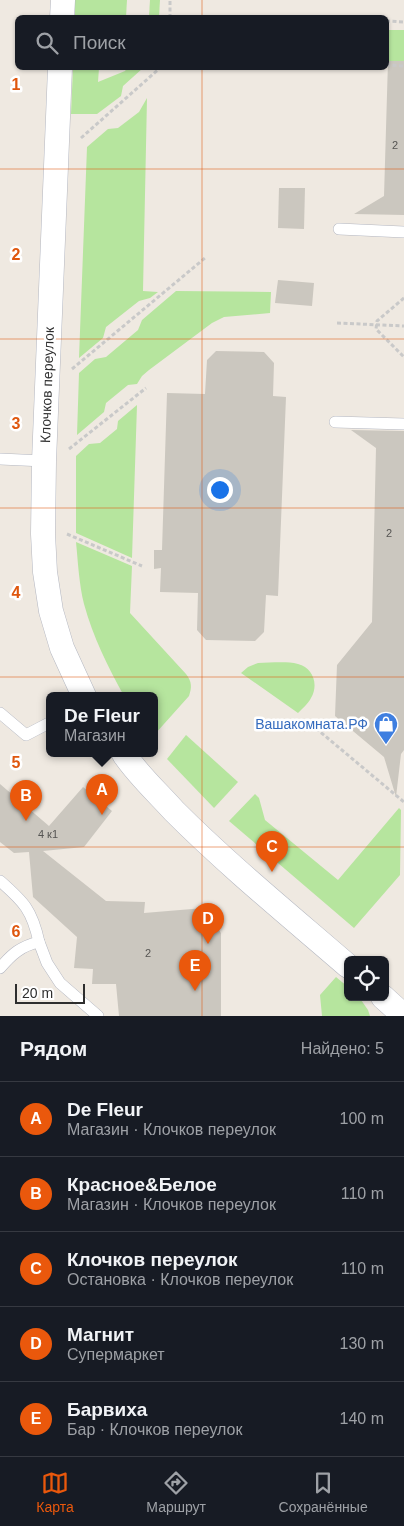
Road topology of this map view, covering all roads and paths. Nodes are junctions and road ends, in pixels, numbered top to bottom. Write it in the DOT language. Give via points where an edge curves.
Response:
graph roads {
  1 [pos="63,0"];
  2 [pos="170,0"];
  3 [pos="62,15"];
  4 [pos="170,15"];
  5 [pos="389,21"];
  6 [pos="404,22"];
  7 [pos="389,65"];
  8 [pos="404,66"];
  9 [pos="60,70"];
  10 [pos="158,70"];
  11 [pos="79,140"];
  12 [pos="339,229"];
  13 [pos="404,232"];
  14 [pos="205,258"];
  15 [pos="404,298"];
  16 [pos="337,324"];
  17 [pos="377,325"];
  18 [pos="404,326"];
  19 [pos="404,357"];
  20 [pos="71,369"];
  21 [pos="146,388"];
  22 [pos="335,422"];
  23 [pos="404,424"];
  24 [pos="69,449"];
  25 [pos="0,459"];
  26 [pos="44,461"];
  27 [pos="66,534"];
  28 [pos="142,566"];
  29 [pos="82,692"];
  30 [pos="0,713"];
  31 [pos="306,720"];
  32 [pos="46,725"];
  33 [pos="126,757"];
  34 [pos="404,802"];
  35 [pos="0,881"];
  36 [pos="39,942"];
  37 [pos="344,963"];
  38 [pos="0,968"];
  39 [pos="387,1001"];
  40 [pos="98,1016"];
  41 [pos="404,1016"];
  1 -- 3 [label="street"];
  2 -- 4 [label="path"];
  5 -- 6 [label="path"];
  7 -- 8 [label="path"];
  9 -- 26 [label="street, Клочков переулок"];
  10 -- 11 [label="path"];
  12 -- 13 [label="lane"];
  14 -- 20 [label="path"];
  15 -- 17 [label="path" via="377,321"];
  16 -- 17 [label="path"];
  17 -- 18 [label="path"];
  17 -- 19 [label="path" via="376,329"];
  21 -- 24 [label="path"];
  22 -- 23 [label="lane"];
  25 -- 26 [label="lane"];
  26 -- 29 [label="street, Клочков переулок" via="44,553 51,611 62,648"];
  27 -- 28 [label="path"];
  30 -- 32 [label="lane" via="26,735"];
  31 -- 34 [label="path"];
  33 -- 37 [label="street" via="201,838"];
  35 -- 36 [label="lane" via="28,910"];
  36 -- 38 [label="lane" via="25,945"];
  36 -- 40 [label="lane" via="60,983"];
  39 -- 41 [label="street"];
}
